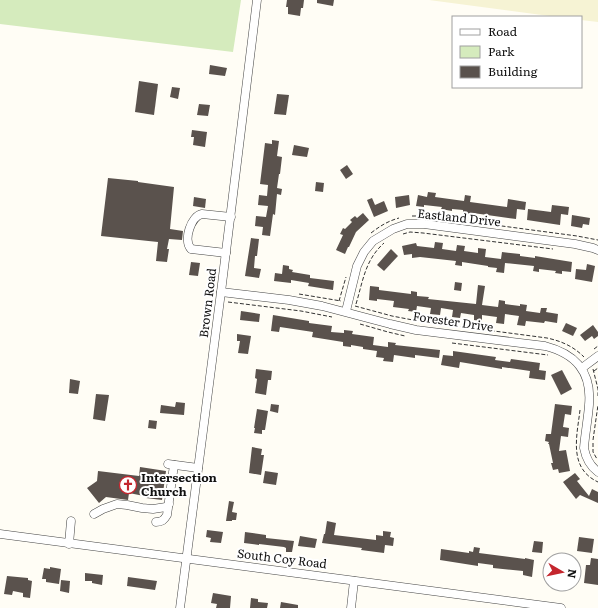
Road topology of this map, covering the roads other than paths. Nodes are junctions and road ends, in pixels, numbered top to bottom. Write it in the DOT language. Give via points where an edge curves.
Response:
graph roads {
  1 [pos="257,0"];
  2 [pos="231,217"];
  3 [pos="598,250"];
  4 [pos="226,253"];
  5 [pos="221,292"];
  6 [pos="346,311"];
  7 [pos="598,356"];
  8 [pos="582,368"];
  9 [pos="198,468"];
  10 [pos="598,472"];
  11 [pos="169,504"];
  12 [pos="94,514"];
  13 [pos="71,521"];
  14 [pos="156,522"];
  15 [pos="0,534"];
  16 [pos="69,544"];
  17 [pos="187,559"];
  18 [pos="354,581"];
  19 [pos="180,608"];
  20 [pos="350,608"];
  21 [pos="561,608"];
  1 -- 2 [label="street, Brown Road"];
  2 -- 4 [label="street, Brown Road"];
  2 -- 4 [label="street" via="199,215 192,222 187,241 191,248"];
  3 -- 6 [label="street, Eastland Drive" via="576,244 407,224 373,241 364,252 357,266"];
  4 -- 5 [label="street, Brown Road"];
  5 -- 6 [label="street, Forester Drive" via="302,302"];
  5 -- 9 [label="street, Brown Road"];
  6 -- 8 [label="street, Forester Drive" via="416,330 545,346 566,354"];
  7 -- 8 [label="street"];
  8 -- 10 [label="street" via="587,381 590,404 584,448 588,462"];
  9 -- 11 [label="street" via="171,465"];
  9 -- 17 [label="street, Brown Road"];
  11 -- 12 [label="street" via="166,507 153,508 117,504"];
  11 -- 14 [label="street" via="165,519"];
  13 -- 16 [label="street"];
  15 -- 16 [label="street, South Coy Road"];
  16 -- 17 [label="street, South Coy Road"];
  17 -- 18 [label="street, South Coy Road"];
  17 -- 19 [label="street, Brown Road"];
  18 -- 20 [label="street"];
  18 -- 21 [label="street, South Coy Road"];
}
